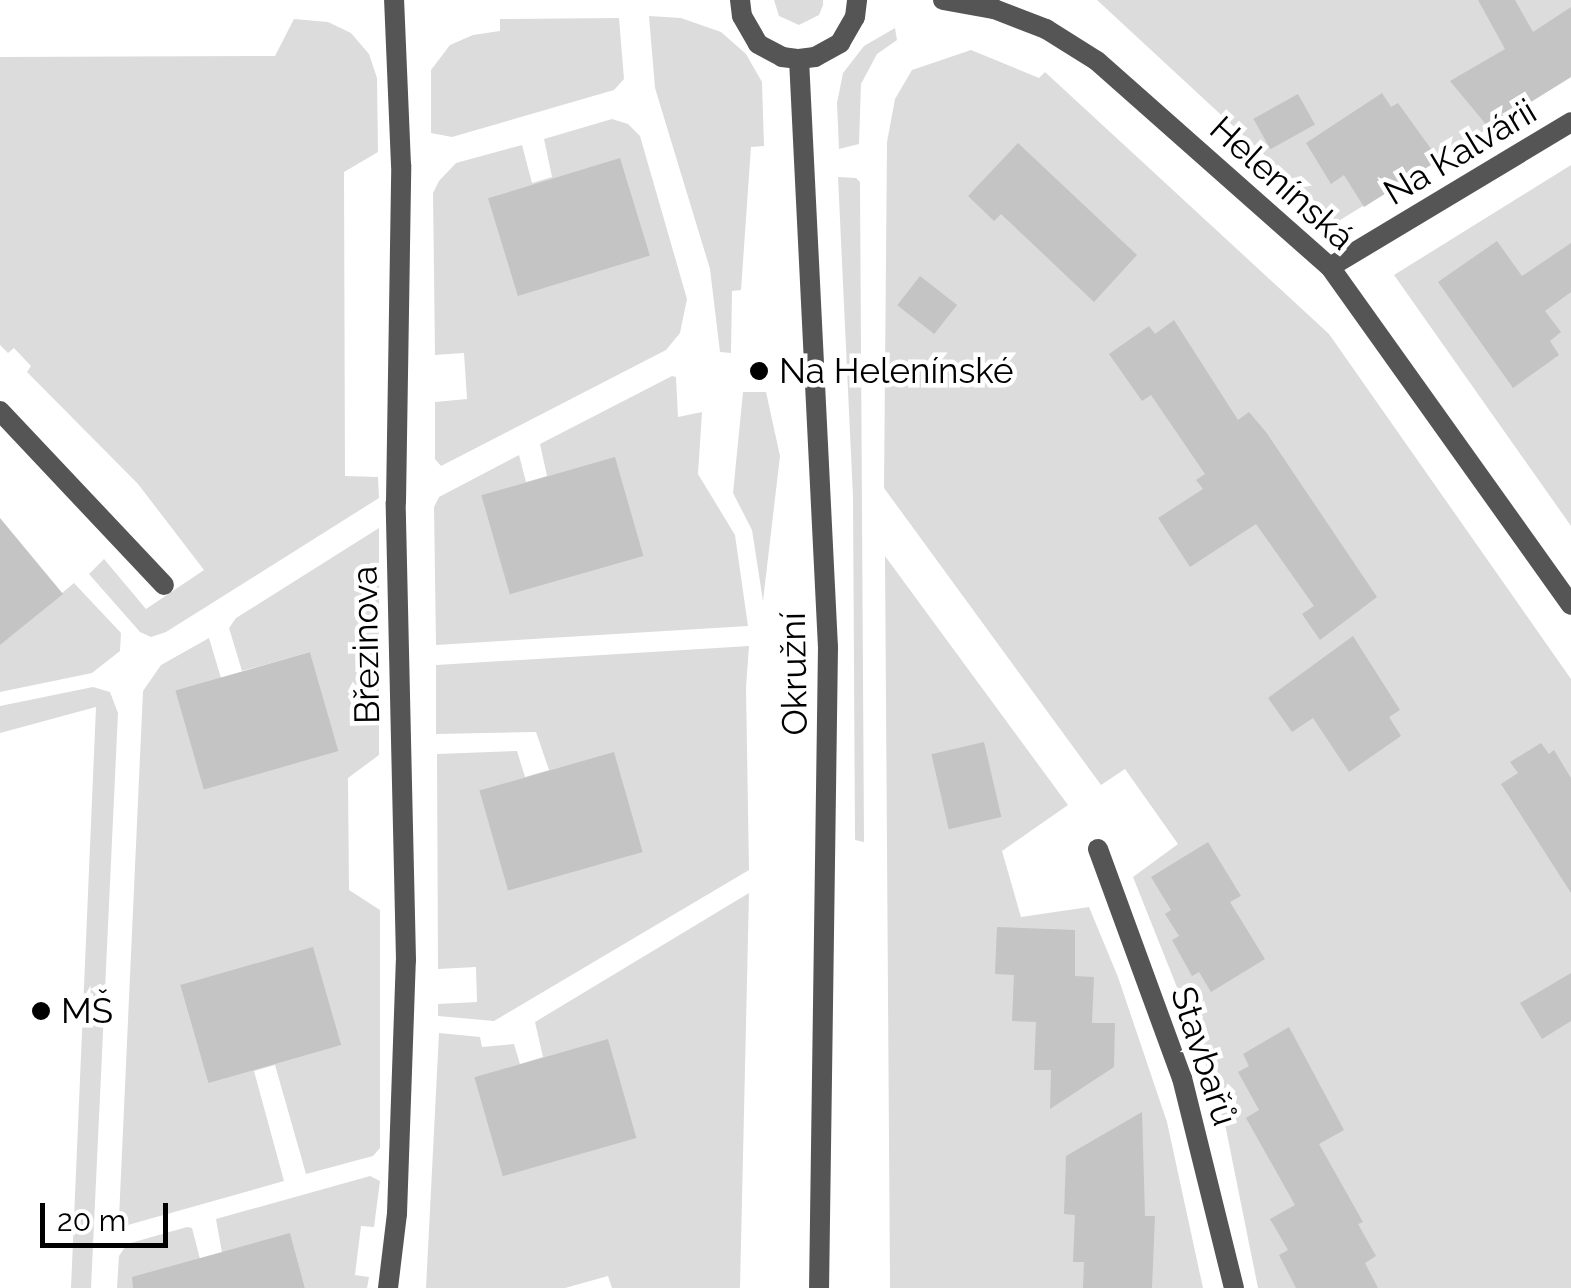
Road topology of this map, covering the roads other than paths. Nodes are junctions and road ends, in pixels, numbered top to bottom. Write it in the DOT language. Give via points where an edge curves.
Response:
graph roads {
  1 [pos="394,0"];
  2 [pos="723,0"];
  3 [pos="740,0"];
  4 [pos="857,0"];
  5 [pos="874,0"];
  6 [pos="943,0"];
  7 [pos="799,59"];
  8 [pos="1571,122"];
  9 [pos="1330,267"];
  10 [pos="0,412"];
  11 [pos="164,585"];
  12 [pos="1571,606"];
  13 [pos="1098,849"];
  14 [pos="388,1288"];
  15 [pos="819,1288"];
  16 [pos="1234,1288"];
  1 -- 14 [label="street, Březinova" via="406,960"];
  2 -- 3 [label="street"];
  3 -- 7 [label="street" via="758,44"];
  4 -- 5 [label="street"];
  4 -- 7 [label="street" via="840,43"];
  6 -- 9 [label="street, Helenínská" via="994,9 1046,29 1097,61"];
  7 -- 15 [label="street, Okružní" via="828,647"];
  8 -- 9 [label="street, Na Kalvárii"];
  9 -- 12 [label="street, Helenínská"];
  10 -- 11 [label="street"];
  13 -- 16 [label="street, Stavbařů" via="1182,1078"];
}
